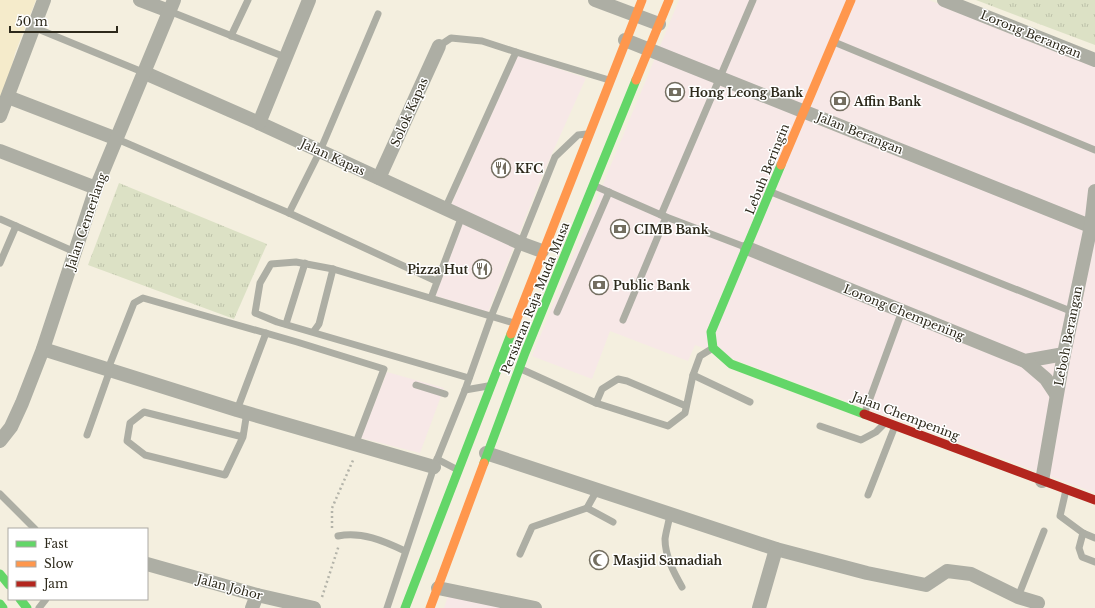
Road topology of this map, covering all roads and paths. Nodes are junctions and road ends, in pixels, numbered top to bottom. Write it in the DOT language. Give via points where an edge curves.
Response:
graph roads {
  1 [pos="44,0"];
  2 [pos="140,0"];
  3 [pos="248,0"];
  4 [pos="309,0"];
  5 [pos="595,0"];
  6 [pos="642,0"];
  7 [pos="669,0"];
  8 [pos="753,0"];
  9 [pos="850,0"];
  10 [pos="944,0"];
  11 [pos="172,6"];
  12 [pos="378,14"];
  13 [pos="635,15"];
  14 [pos="659,24"];
  15 [pos="32,27"];
  16 [pos="231,36"];
  17 [pos="625,40"];
  18 [pos="834,42"];
  19 [pos="439,46"];
  20 [pos="649,49"];
  21 [pos="516,52"];
  22 [pos="285,57"];
  23 [pos="1095,60"];
  24 [pos="145,73"];
  25 [pos="719,77"];
  26 [pos="610,81"];
  27 [pos="8,97"];
  28 [pos="804,111"];
  29 [pos="0,116"];
  30 [pos="259,123"];
  31 [pos="589,134"];
  32 [pos="117,139"];
  33 [pos="1095,150"];
  34 [pos="0,151"];
  35 [pos="320,151"];
  36 [pos="379,178"];
  37 [pos="594,185"];
  38 [pos="96,188"];
  39 [pos="1095,191"];
  40 [pos="608,192"];
  41 [pos="771,192"];
  42 [pos="445,209"];
  43 [pos="289,213"];
  44 [pos="462,216"];
  45 [pos="664,216"];
  46 [pos="0,218"];
  47 [pos="16,226"];
  48 [pos="1093,227"];
  49 [pos="520,243"];
  50 [pos="747,248"];
  51 [pos="542,251"];
  52 [pos="75,252"];
  53 [pos="0,262"];
  54 [pos="305,264"];
  55 [pos="333,269"];
  56 [pos="436,281"];
  57 [pos="431,298"];
  58 [pos="902,311"];
  59 [pos="557,312"];
  60 [pos="1073,312"];
  61 [pos="490,317"];
  62 [pos="623,320"];
  63 [pos="514,323"];
  64 [pos="286,324"];
  65 [pos="314,331"];
  66 [pos="266,333"];
  67 [pos="713,348"];
  68 [pos="43,350"];
  69 [pos="1064,354"];
  70 [pos="1026,362"];
  71 [pos="519,368"];
  72 [pos="109,370"];
  73 [pos="693,375"];
  74 [pos="469,378"];
  75 [pos="416,385"];
  76 [pos="490,386"];
  77 [pos="465,390"];
  78 [pos="445,394"];
  79 [pos="1056,394"];
  80 [pos="750,402"];
  81 [pos="596,403"];
  82 [pos="686,406"];
  83 [pos="242,411"];
  84 [pos="865,412"];
  85 [pos="886,421"];
  86 [pos="896,424"];
  87 [pos="820,426"];
  88 [pos="87,435"];
  89 [pos="243,437"];
  90 [pos="0,441"];
  91 [pos="355,444"];
  92 [pos="486,453"];
  93 [pos="436,463"];
  94 [pos="457,470"];
  95 [pos="1042,481"];
  96 [pos="597,490"];
  97 [pos="1066,490"];
  98 [pos="0,494"];
  99 [pos="868,495"];
  100 [pos="1095,500"];
  101 [pos="587,508"];
  102 [pos="670,514"];
  103 [pos="613,522"];
  104 [pos="34,528"];
  105 [pos="1044,531"];
  106 [pos="1083,533"];
  107 [pos="338,536"];
  108 [pos="1095,538"];
  109 [pos="776,550"];
  110 [pos="405,551"];
  111 [pos="520,554"];
  112 [pos="1095,562"];
  113 [pos="148,564"];
  114 [pos="0,574"];
  115 [pos="8,584"];
  116 [pos="682,587"];
  117 [pos="438,588"];
  118 [pos="1018,597"];
  119 [pos="21,600"];
  120 [pos="45,600"];
  121 [pos="254,601"];
  122 [pos="1038,603"];
  123 [pos="0,604"];
  124 [pos="762,607"];
  125 [pos="3,608"];
  126 [pos="27,608"];
  127 [pos="39,608"];
  128 [pos="314,608"];
  129 [pos="387,608"];
  130 [pos="405,608"];
  131 [pos="430,608"];
  132 [pos="535,608"];
  1 -- 15 [label="street"];
  2 -- 11 [label="street"];
  3 -- 16 [label="lane"];
  4 -- 22 [label="street"];
  5 -- 13 [label="street"];
  6 -- 13 [label="main road, Persiaran Raja Muda Musa"];
  7 -- 14 [label="main road, Persiaran Raja Muda Musa"];
  8 -- 25 [label="lane"];
  9 -- 18 [label="main road, Lebuh Beringin"];
  10 -- 23 [label="street, Lorong Berangan"];
  11 -- 16 [label="lane"];
  11 -- 24 [label="street, Jalan Cemerlang"];
  12 -- 35 [label="lane"];
  13 -- 14 [label="street"];
  13 -- 17 [label="main road, Persiaran Raja Muda Musa"];
  14 -- 20 [label="main road, Persiaran Raja Muda Musa"];
  15 -- 24 [label="lane"];
  15 -- 27 [label="street"];
  16 -- 22 [label="lane"];
  17 -- 20 [label="street, Jalan Berangan"];
  17 -- 26 [label="main road, Persiaran Raja Muda Musa"];
  18 -- 28 [label="main road, Lebuh Beringin"];
  18 -- 33 [label="lane"];
  19 -- 21 [label="lane" via="451,38 482,41"];
  19 -- 36 [label="street, Solok Kapas"];
  20 -- 25 [label="street, Jalan Berangan"];
  20 -- 37 [label="main road, Persiaran Raja Muda Musa"];
  21 -- 26 [label="lane"];
  21 -- 42 [label="lane"];
  22 -- 30 [label="street"];
  24 -- 30 [label="street, Jalan Kapas"];
  24 -- 32 [label="street, Jalan Cemerlang"];
  25 -- 28 [label="street, Jalan Berangan"];
  25 -- 45 [label="lane"];
  26 -- 31 [label="main road, Persiaran Raja Muda Musa"];
  27 -- 29 [label="street"];
  27 -- 32 [label="street"];
  28 -- 41 [label="main road, Lebuh Beringin"];
  28 -- 48 [label="street, Jalan Berangan"];
  30 -- 35 [label="street, Jalan Kapas"];
  31 -- 49 [label="lane" via="578,135 555,157"];
  31 -- 51 [label="main road, Persiaran Raja Muda Musa"];
  32 -- 38 [label="street, Jalan Cemerlang"];
  32 -- 43 [label="lane"];
  34 -- 38 [label="street"];
  35 -- 36 [label="street, Jalan Kapas"];
  35 -- 43 [label="lane"];
  36 -- 42 [label="street, Jalan Kapas"];
  37 -- 40 [label="lane"];
  37 -- 71 [label="main road, Persiaran Raja Muda Musa"];
  38 -- 52 [label="street, Jalan Cemerlang"];
  39 -- 48 [label="street, Leboh Berangan"];
  40 -- 45 [label="lane"];
  40 -- 59 [label="lane"];
  41 -- 50 [label="main road, Lebuh Beringin"];
  41 -- 60 [label="lane"];
  42 -- 44 [label="street, Jalan Kapas"];
  43 -- 56 [label="lane"];
  44 -- 49 [label="street, Jalan Kapas"];
  44 -- 56 [label="lane"];
  45 -- 50 [label="lane"];
  45 -- 62 [label="lane"];
  46 -- 47 [label="lane"];
  47 -- 52 [label="lane"];
  47 -- 53 [label="lane"];
  48 -- 60 [label="street, Leboh Berangan"];
  49 -- 51 [label="street, Jalan Kapas"];
  49 -- 61 [label="lane"];
  50 -- 58 [label="street, Lorong Chempening"];
  50 -- 67 [label="main road, Lebuh Beringin" via="711,332"];
  51 -- 63 [label="main road, Persiaran Raja Muda Musa"];
  52 -- 68 [label="street, Jalan Cemerlang"];
  54 -- 55 [label="lane"];
  54 -- 64 [label="lane"];
  54 -- 64 [label="lane" via="271,264 260,283 255,313"];
  55 -- 57 [label="lane"];
  55 -- 65 [label="lane" via="319,324"];
  56 -- 57 [label="lane"];
  57 -- 61 [label="lane"];
  58 -- 70 [label="street, Lorong Chempening"];
  58 -- 84 [label="lane"];
  60 -- 69 [label="street, Leboh Berangan"];
  61 -- 63 [label="lane"];
  61 -- 74 [label="lane"];
  63 -- 76 [label="main road, Persiaran Raja Muda Musa"];
  64 -- 65 [label="lane"];
  65 -- 74 [label="lane"];
  66 -- 72 [label="lane" via="143,298 134,303"];
  66 -- 83 [label="lane"];
  66 -- 91 [label="lane" via="384,369"];
  67 -- 73 [label="lane" via="700,356"];
  67 -- 84 [label="main road, Jalan Chempening" via="731,364"];
  68 -- 72 [label="street"];
  68 -- 90 [label="street, Jalan Cemerlang" via="11,427"];
  69 -- 70 [label="street"];
  69 -- 79 [label="street, Leboh Berangan"];
  70 -- 79 [label="street" via="1046,379"];
  71 -- 81 [label="lane"];
  71 -- 92 [label="main road, Persiaran Raja Muda Musa"];
  72 -- 83 [label="street"];
  72 -- 88 [label="lane"];
  73 -- 80 [label="lane"];
  73 -- 82 [label="lane"];
  74 -- 77 [label="lane"];
  75 -- 78 [label="lane"];
  76 -- 77 [label="lane"];
  76 -- 94 [label="main road, Persiaran Raja Muda Musa"];
  77 -- 93 [label="lane"];
  79 -- 95 [label="street, Leboh Berangan"];
  81 -- 82 [label="lane" via="668,426 685,413"];
  81 -- 82 [label="lane" via="602,389 618,379"];
  83 -- 89 [label="lane"];
  83 -- 91 [label="street"];
  84 -- 85 [label="main road, Jalan Chempening"];
  85 -- 86 [label="main road, Jalan Chempening"];
  85 -- 87 [label="lane" via="876,432 861,440"];
  86 -- 95 [label="main road, Jalan Chempening"];
  86 -- 99 [label="lane"];
  89 -- 89 [label="lane" via="144,412 130,422 127,441 145,455 226,475"];
  91 -- 93 [label="street"];
  92 -- 96 [label="street"];
  92 -- 117 [label="main road, Persiaran Raja Muda Musa"];
  93 -- 94 [label="lane"];
  93 -- 110 [label="lane"];
  94 -- 130 [label="main road, Persiaran Raja Muda Musa"];
  95 -- 97 [label="main road, Jalan Chempening"];
  96 -- 101 [label="lane"];
  96 -- 102 [label="street"];
  97 -- 100 [label="main road, Jalan Chempening"];
  97 -- 106 [label="lane" via="1060,516"];
  98 -- 104 [label="lane"];
  101 -- 103 [label="lane"];
  101 -- 111 [label="lane" via="532,527"];
  102 -- 109 [label="street"];
  102 -- 116 [label="lane" via="665,539 674,574"];
  105 -- 118 [label="lane"];
  106 -- 108 [label="lane"];
  106 -- 112 [label="lane" via="1079,548 1082,557"];
  107 -- 110 [label="lane" via="357,535 382,539"];
  109 -- 118 [label="street" via="926,585 948,570 971,574"];
  109 -- 124 [label="street"];
  110 -- 129 [label="lane"];
  113 -- 121 [label="street, Jalan Johor"];
  114 -- 115 [label="main road"];
  117 -- 131 [label="main road, Persiaran Raja Muda Musa"];
  117 -- 132 [label="street"];
  118 -- 122 [label="street"];
  119 -- 126 [label="main road"];
  120 -- 127 [label="lane"];
  121 -- 128 [label="street, Jalan Johor"];
  123 -- 125 [label="main road"];
}
